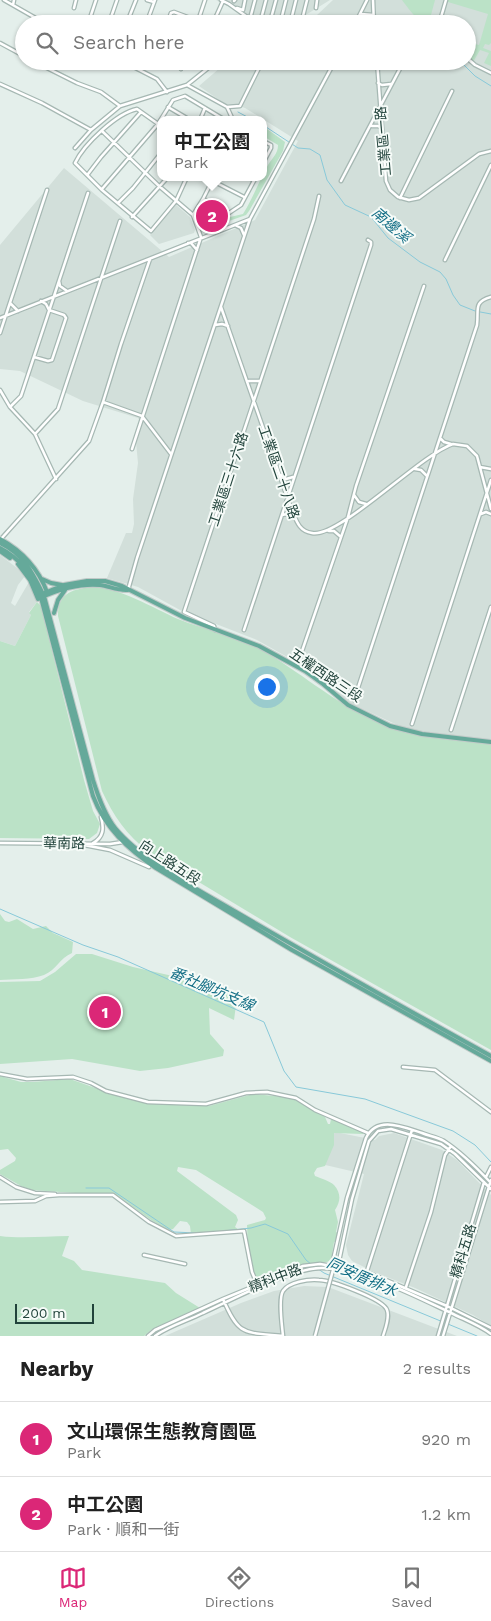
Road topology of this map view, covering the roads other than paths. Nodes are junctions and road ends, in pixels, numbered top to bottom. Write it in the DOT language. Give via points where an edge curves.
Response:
graph roads {
  1 [pos="4,0"];
  2 [pos="14,0"];
  3 [pos="76,0"];
  4 [pos="96,0"];
  5 [pos="117,0"];
  6 [pos="136,0"];
  7 [pos="146,0"];
  8 [pos="206,0"];
  9 [pos="245,0"];
  10 [pos="255,0"];
  11 [pos="266,0"];
  12 [pos="276,0"];
  13 [pos="286,0"];
  14 [pos="296,0"];
  15 [pos="307,0"];
  16 [pos="317,0"];
  17 [pos="367,0"];
  18 [pos="373,0"];
  19 [pos="446,0"];
  20 [pos="155,1"];
  21 [pos="222,1"];
  22 [pos="12,5"];
  23 [pos="74,8"];
  24 [pos="234,8"];
  25 [pos="316,8"];
  26 [pos="360,14"];
  27 [pos="30,15"];
  28 [pos="91,15"];
  29 [pos="112,15"];
  30 [pos="130,15"];
  31 [pos="150,15"];
  32 [pos="201,15"];
  33 [pos="216,15"];
  34 [pos="244,15"];
  35 [pos="252,15"];
  36 [pos="262,15"];
  37 [pos="272,15"];
  38 [pos="282,15"];
  39 [pos="294,15"];
  40 [pos="303,15"];
  41 [pos="374,15"];
  42 [pos="442,15"];
  43 [pos="0,43"];
  44 [pos="15,51"];
  45 [pos="476,66"];
  46 [pos="50,70"];
  47 [pos="140,70"];
  48 [pos="206,70"];
  49 [pos="258,70"];
  50 [pos="330,70"];
  51 [pos="377,70"];
  52 [pos="399,70"];
  53 [pos="491,73"];
  54 [pos="378,83"];
  55 [pos="0,84"];
  56 [pos="392,84"];
  57 [pos="187,86"];
  58 [pos="452,91"];
  59 [pos="167,92"];
  60 [pos="120,106"];
  61 [pos="227,107"];
  62 [pos="168,108"];
  63 [pos="205,108"];
  64 [pos="381,108"];
  65 [pos="141,112"];
  66 [pos="164,116"];
  67 [pos="183,116"];
  68 [pos="202,116"];
  69 [pos="218,116"];
  70 [pos="232,116"];
  71 [pos="157,124"];
  72 [pos="157,127"];
  73 [pos="371,127"];
  74 [pos="382,128"];
  75 [pos="91,130"];
  76 [pos="102,131"];
  77 [pos="114,143"];
  78 [pos="267,143"];
  79 [pos="75,148"];
  80 [pos="491,151"];
  81 [pos="267,155"];
  82 [pos="130,158"];
  83 [pos="157,158"];
  84 [pos="491,165"];
  85 [pos="145,172"];
  86 [pos="88,174"];
  87 [pos="164,181"];
  88 [pos="185,181"];
  89 [pos="212,181"];
  90 [pos="254,181"];
  91 [pos="341,181"];
  92 [pos="159,186"];
  93 [pos="47,190"];
  94 [pos="102,190"];
  95 [pos="88,193"];
  96 [pos="320,196"];
  97 [pos="244,197"];
  98 [pos="400,198"];
  99 [pos="203,199"];
  100 [pos="176,201"];
  101 [pos="118,203"];
  102 [pos="193,215"];
  103 [pos="132,217"];
  104 [pos="250,219"];
  105 [pos="120,221"];
  106 [pos="231,226"];
  107 [pos="244,236"];
  108 [pos="201,237"];
  109 [pos="368,240"];
  110 [pos="186,244"];
  111 [pos="197,252"];
  112 [pos="150,258"];
  113 [pos="445,260"];
  114 [pos="139,262"];
  115 [pos="106,264"];
  116 [pos="146,268"];
  117 [pos="112,273"];
  118 [pos="101,277"];
  119 [pos="58,280"];
  120 [pos="91,282"];
  121 [pos="424,286"];
  122 [pos="98,289"];
  123 [pos="67,291"];
  124 [pos="54,296"];
  125 [pos="491,297"];
  126 [pos="41,301"];
  127 [pos="9,302"];
  128 [pos="221,306"];
  129 [pos="50,310"];
  130 [pos="18,311"];
  131 [pos="6,316"];
  132 [pos="0,318"];
  133 [pos="0,323"];
  134 [pos="215,326"];
  135 [pos="228,326"];
  136 [pos="2,329"];
  137 [pos="0,333"];
  138 [pos="34,357"];
  139 [pos="261,380"];
  140 [pos="248,381"];
  141 [pos="0,390"];
  142 [pos="254,400"];
  143 [pos="103,402"];
  144 [pos="10,408"];
  145 [pos="142,416"];
  146 [pos="248,417"];
  147 [pos="260,417"];
  148 [pos="36,434"];
  149 [pos="440,436"];
  150 [pos="451,444"];
  151 [pos="132,449"];
  152 [pos="172,455"];
  153 [pos="434,455"];
  154 [pos="480,467"];
  155 [pos="414,469"];
  156 [pos="491,470"];
  157 [pos="280,474"];
  158 [pos="295,476"];
  159 [pos="427,476"];
  160 [pos="56,479"];
  161 [pos="491,480"];
  162 [pos="487,493"];
  163 [pos="354,495"];
  164 [pos="287,497"];
  165 [pos="368,504"];
  166 [pos="491,509"];
  167 [pos="491,514"];
  168 [pos="282,515"];
  169 [pos="479,515"];
  170 [pos="294,516"];
  171 [pos="348,517"];
  172 [pos="328,531"];
  173 [pos="341,537"];
  174 [pos="0,540"];
  175 [pos="0,549"];
  176 [pos="42,579"];
  177 [pos="65,587"];
  178 [pos="128,590"];
  179 [pos="42,595"];
  180 [pos="491,607"];
  181 [pos="54,612"];
  182 [pos="215,630"];
  183 [pos="244,630"];
  184 [pos="300,657"];
  185 [pos="354,700"];
  186 [pos="412,724"];
  187 [pos="451,730"];
  188 [pos="491,742"];
  189 [pos="101,817"];
  190 [pos="128,841"];
  191 [pos="122,842"];
  192 [pos="0,843"];
  193 [pos="75,843"];
  194 [pos="91,844"];
  195 [pos="149,867"];
  196 [pos="491,1056"];
  197 [pos="491,1061"];
  198 [pos="403,1067"];
  199 [pos="0,1074"];
  200 [pos="491,1112"];
  201 [pos="412,1130"];
  202 [pos="368,1133"];
  203 [pos="411,1135"];
  204 [pos="451,1146"];
  205 [pos="449,1151"];
  206 [pos="491,1167"];
  207 [pos="0,1177"];
  208 [pos="486,1177"];
  209 [pos="491,1181"];
  210 [pos="484,1182"];
  211 [pos="488,1186"];
  212 [pos="491,1189"];
  213 [pos="59,1194"];
  214 [pos="0,1202"];
  215 [pos="144,1255"];
  216 [pos="185,1264"];
  217 [pos="332,1265"];
  218 [pos="338,1266"];
  219 [pos="333,1270"];
  220 [pos="367,1272"];
  221 [pos="365,1276"];
  222 [pos="257,1284"];
  223 [pos="406,1288"];
  224 [pos="404,1292"];
  225 [pos="223,1299"];
  226 [pos="224,1304"];
  227 [pos="447,1306"];
  228 [pos="452,1308"];
  229 [pos="445,1310"];
  230 [pos="450,1313"];
  231 [pos="491,1328"];
  232 [pos="491,1334"];
  233 [pos="148,1336"];
  234 [pos="155,1336"];
  235 [pos="283,1336"];
  236 [pos="315,1336"];
  237 [pos="383,1336"];
  238 [pos="438,1336"];
  239 [pos="443,1336"];
  1 -- 22 [label="street"];
  2 -- 22 [label="street"];
  3 -- 23 [label="street"];
  4 -- 28 [label="street"];
  5 -- 29 [label="street"];
  6 -- 30 [label="street"];
  7 -- 20 [label="street"];
  8 -- 32 [label="street"];
  9 -- 24 [label="street" via="243,10"];
  10 -- 35 [label="street"];
  11 -- 36 [label="street"];
  12 -- 37 [label="street"];
  13 -- 38 [label="street"];
  14 -- 39 [label="street"];
  15 -- 40 [label="street"];
  16 -- 25 [label="street"];
  17 -- 26 [label="street"];
  18 -- 41 [label="street"];
  19 -- 42 [label="street"];
  20 -- 31 [label="street"];
  21 -- 24 [label="street"];
  21 -- 33 [label="street"];
  22 -- 27 [label="street"];
  24 -- 34 [label="street"];
  26 -- 41 [label="street"];
  43 -- 44 [label="street"];
  45 -- 53 [label="street"];
  46 -- 60 [label="street" via="101,92"];
  47 -- 59 [label="street" via="157,79"];
  48 -- 57 [label="street"];
  49 -- 61 [label="street" via="240,106"];
  50 -- 104 [label="street"];
  51 -- 54 [label="street, 工業區一路"];
  52 -- 56 [label="street"];
  54 -- 56 [label="street"];
  54 -- 64 [label="street, 工業區一路"];
  55 -- 75 [label="street"];
  56 -- 64 [label="street"];
  57 -- 59 [label="street"];
  57 -- 61 [label="street"];
  58 -- 98 [label="street"];
  59 -- 60 [label="street"];
  60 -- 75 [label="street"];
  61 -- 70 [label="street"];
  62 -- 63 [label="street" via="173,100 185,96"];
  62 -- 66 [label="street"];
  62 -- 67 [label="street"];
  63 -- 68 [label="street"];
  63 -- 69 [label="street"];
  64 -- 73 [label="street"];
  64 -- 74 [label="street, 工業區一路"];
  65 -- 71 [label="street"];
  65 -- 76 [label="street" via="137,109 123,113"];
  65 -- 77 [label="street"];
  72 -- 82 [label="street"];
  73 -- 74 [label="street"];
  73 -- 91 [label="street"];
  74 -- 98 [label="street, 工業區一路" via="388,186"];
  75 -- 79 [label="street"];
  76 -- 77 [label="street"];
  76 -- 86 [label="street" via="75,163"];
  77 -- 82 [label="street"];
  77 -- 86 [label="street"];
  78 -- 81 [label="street" via="271,148"];
  80 -- 98 [label="street" via="479,154 419,198"];
  82 -- 85 [label="street"];
  82 -- 94 [label="street"];
  83 -- 85 [label="street"];
  84 -- 113 [label="street"];
  85 -- 92 [label="street"];
  85 -- 101 [label="street"];
  86 -- 94 [label="street"];
  87 -- 92 [label="street"];
  88 -- 100 [label="street"];
  89 -- 97 [label="street"];
  89 -- 99 [label="street"];
  90 -- 97 [label="street"];
  92 -- 100 [label="street"];
  92 -- 103 [label="street"];
  93 -- 127 [label="street"];
  94 -- 101 [label="street"];
  95 -- 119 [label="street"];
  96 -- 139 [label="street, 工業區三十六路"];
  97 -- 99 [label="street" via="241,205 229,213"];
  99 -- 102 [label="street"];
  100 -- 102 [label="street"];
  100 -- 103 [label="street" via="151,231"];
  101 -- 103 [label="street"];
  102 -- 108 [label="street"];
  104 -- 106 [label="street"];
  104 -- 107 [label="street"];
  105 -- 115 [label="street"];
  106 -- 107 [label="street" via="238,226"];
  106 -- 108 [label="street"];
  107 -- 128 [label="street"];
  108 -- 110 [label="street"];
  108 -- 111 [label="street"];
  109 -- 158 [label="street" via="371,245"];
  110 -- 111 [label="street" via="190,243"];
  110 -- 112 [label="street"];
  111 -- 145 [label="street"];
  112 -- 114 [label="street"];
  112 -- 116 [label="street"];
  114 -- 116 [label="street"];
  114 -- 117 [label="street"];
  115 -- 117 [label="street"];
  115 -- 118 [label="street"];
  116 -- 143 [label="street"];
  117 -- 118 [label="street"];
  118 -- 120 [label="street"];
  118 -- 122 [label="street"];
  119 -- 123 [label="street"];
  119 -- 124 [label="street"];
  120 -- 122 [label="street"];
  120 -- 123 [label="street"];
  121 -- 163 [label="street"];
  122 -- 148 [label="street" via="58,409"];
  123 -- 124 [label="street"];
  124 -- 126 [label="street"];
  124 -- 129 [label="street"];
  125 -- 149 [label="street" via="480,301 478,306 478,320"];
  126 -- 129 [label="street"];
  126 -- 130 [label="street"];
  127 -- 130 [label="street"];
  127 -- 131 [label="street"];
  128 -- 134 [label="street"];
  128 -- 135 [label="street, 工業區二十八路"];
  129 -- 138 [label="street"];
  129 -- 138 [label="street" via="64,315 66,319 52,360 48,362"];
  130 -- 131 [label="street"];
  131 -- 132 [label="street"];
  131 -- 136 [label="street"];
  133 -- 136 [label="street"];
  134 -- 135 [label="street"];
  134 -- 152 [label="street"];
  135 -- 140 [label="street, 工業區二十八路"];
  136 -- 137 [label="street"];
  138 -- 144 [label="street" via="21,396"];
  139 -- 140 [label="street"];
  139 -- 142 [label="street, 工業區三十六路"];
  140 -- 142 [label="street, 工業區二十八路"];
  141 -- 144 [label="street"];
  142 -- 146 [label="street, 工業區三十六路"];
  142 -- 147 [label="street, 工業區二十八路"];
  143 -- 145 [label="street"];
  143 -- 160 [label="street" via="89,441"];
  144 -- 148 [label="street"];
  145 -- 151 [label="street"];
  145 -- 152 [label="street"];
  146 -- 147 [label="street"];
  146 -- 182 [label="street, 工業區三十六路" via="184,612 214,626"];
  147 -- 157 [label="street, 工業區二十八路"];
  148 -- 160 [label="street"];
  149 -- 150 [label="street" via="442,441"];
  149 -- 153 [label="street"];
  150 -- 153 [label="street"];
  150 -- 154 [label="street" via="470,448"];
  152 -- 178 [label="street"];
  153 -- 155 [label="street"];
  153 -- 159 [label="street"];
  154 -- 156 [label="street"];
  154 -- 162 [label="street"];
  155 -- 159 [label="street"];
  155 -- 165 [label="street"];
  157 -- 158 [label="street" via="286,479"];
  157 -- 164 [label="street, 工業區二十八路"];
  158 -- 164 [label="street"];
  159 -- 185 [label="street"];
  160 -- 174 [label="street"];
  161 -- 162 [label="street"];
  162 -- 166 [label="street"];
  162 -- 169 [label="street"];
  163 -- 165 [label="street" via="359,502"];
  163 -- 171 [label="street"];
  164 -- 168 [label="street"];
  164 -- 170 [label="street, 工業區二十八路"];
  165 -- 171 [label="street"];
  167 -- 169 [label="street"];
  168 -- 170 [label="street"];
  168 -- 183 [label="street"];
  169 -- 186 [label="street"];
  170 -- 172 [label="street, 工業區二十八路" via="298,526 306,532"];
  171 -- 172 [label="street"];
  171 -- 173 [label="street"];
  172 -- 173 [label="street" via="334,531"];
  173 -- 184 [label="street"];
  174 -- 176 [label="main road, 向上路五段" via="25,557"];
  174 -- 179 [label="main road, 向上路五段" via="23,559 37,579"];
  175 -- 179 [label="main road, 向上路五段" via="14,560"];
  176 -- 177 [label="main road"];
  176 -- 179 [label="main road, 向上路五段"];
  177 -- 178 [label="main road, 五權西路三段" via="98,580"];
  177 -- 179 [label="main road, 五權西路三段"];
  177 -- 181 [label="main road"];
  178 -- 182 [label="main road, 五權西路三段"];
  179 -- 190 [label="main road, 向上路五段" via="100,803 114,827"];
  179 -- 191 [label="main road, 向上路五段" via="93,796 105,820"];
  180 -- 187 [label="street"];
  182 -- 188 [label="main road, 五權西路三段" via="250,641 274,654 323,684 348,705 390,726 422,734"];
  189 -- 194 [label="street" via="102,834"];
  190 -- 191 [label="street, 華南路"];
  190 -- 196 [label="main road, 向上路五段" via="158,864 293,946"];
  191 -- 194 [label="street, 華南路"];
  191 -- 197 [label="main road, 向上路五段" via="156,868 292,950"];
  192 -- 193 [label="street, 華南路"];
  193 -- 194 [label="street, 華南路"];
  193 -- 195 [label="street" via="110,850"];
  198 -- 200 [label="street" via="435,1070"];
  199 -- 202 [label="street" via="27,1079 72,1078 148,1102 202,1104 246,1093 275,1094 296,1098"];
  201 -- 202 [label="street" via="385,1124"];
  201 -- 203 [label="street"];
  201 -- 204 [label="street"];
  202 -- 217 [label="street" via="347,1198"];
  203 -- 205 [label="street" via="440,1144"];
  203 -- 218 [label="street" via="386,1129 370,1138 352,1199"];
  203 -- 220 [label="street"];
  204 -- 205 [label="street"];
  204 -- 208 [label="street"];
  205 -- 210 [label="street"];
  205 -- 223 [label="street" via="445,1155 431,1212"];
  206 -- 208 [label="street, 精科五路"];
  207 -- 213 [label="street" via="35,1193"];
  208 -- 209 [label="street"];
  208 -- 210 [label="street, 精科五路"];
  209 -- 211 [label="street, 精科五路"];
  210 -- 211 [label="street"];
  210 -- 227 [label="street, 精科五路"];
  211 -- 212 [label="street"];
  211 -- 228 [label="street, 精科五路"];
  213 -- 214 [label="street" via="34,1201"];
  213 -- 222 [label="street" via="114,1195 149,1222 176,1236 244,1232"];
  215 -- 216 [label="street"];
  217 -- 218 [label="street, 精科中路"];
  217 -- 219 [label="street"];
  217 -- 222 [label="street, 精科中路" via="303,1266"];
  218 -- 219 [label="street"];
  218 -- 220 [label="street, 精科中路"];
  219 -- 221 [label="street, 精科中路"];
  219 -- 226 [label="street, 精科中路" via="314,1269 291,1275"];
  219 -- 236 [label="street, bridge"];
  220 -- 221 [label="street"];
  220 -- 223 [label="street, 精科中路"];
  221 -- 224 [label="street, 精科中路"];
  222 -- 225 [label="street, 精科中路"];
  223 -- 224 [label="street"];
  223 -- 227 [label="street, 精科中路"];
  224 -- 229 [label="street, 精科中路"];
  225 -- 226 [label="street"];
  225 -- 233 [label="street, 精科中路" via="154,1330"];
  226 -- 234 [label="street, 精科中路"];
  226 -- 235 [label="street" via="233,1323 242,1331"];
  227 -- 228 [label="street, 精科中路"];
  227 -- 229 [label="street, 精科五路"];
  228 -- 230 [label="street, 精科五路"];
  228 -- 231 [label="street, 精科中路"];
  229 -- 230 [label="street, 精科中路"];
  229 -- 238 [label="street, 精科五路"];
  230 -- 232 [label="street, 精科中路"];
  230 -- 239 [label="street, 精科五路"];
  235 -- 237 [label="street" via="281,1296 285,1288 298,1282 320,1280 385,1306 388,1314"];
}
